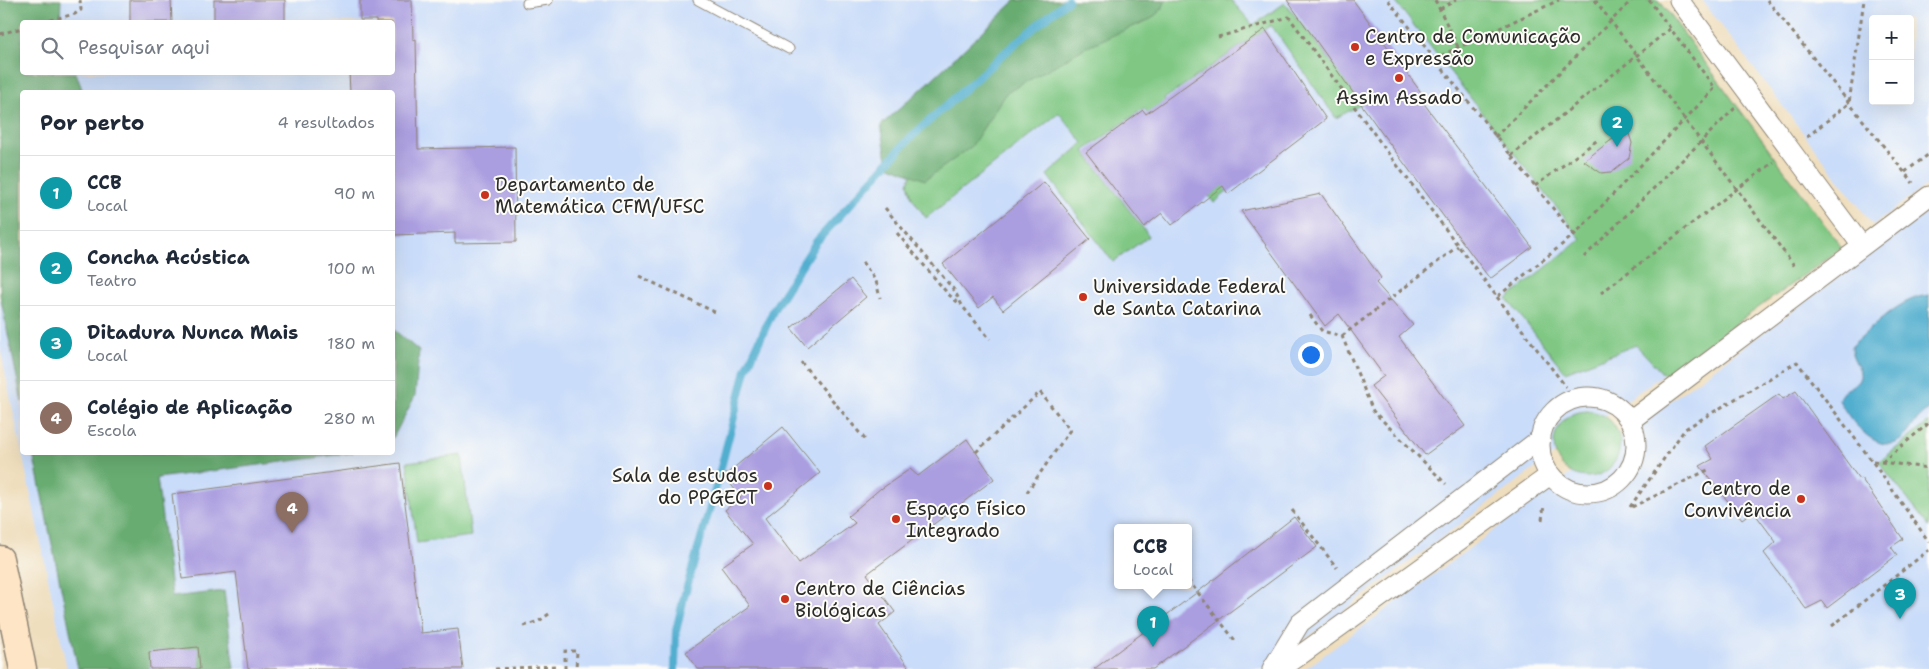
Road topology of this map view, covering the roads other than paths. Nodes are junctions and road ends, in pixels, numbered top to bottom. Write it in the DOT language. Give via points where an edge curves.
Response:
graph roads {
  1 [pos="548,0"];
  2 [pos="698,0"];
  3 [pos="1679,0"];
  4 [pos="527,4"];
  5 [pos="789,49"];
  6 [pos="1927,198"];
  7 [pos="1862,246"];
  8 [pos="1630,421"];
  9 [pos="1541,438"];
  10 [pos="1550,475"];
  11 [pos="0,559"];
  12 [pos="23,669"];
  13 [pos="1272,669"];
  14 [pos="1281,669"];
  1 -- 4 [label="lane"];
  2 -- 5 [label="lane"];
  3 -- 7 [label="street"];
  6 -- 7 [label="street"];
  7 -- 8 [label="street"];
  8 -- 9 [label="street" via="1620,408 1605,400 1589,397 1572,400 1550,417"];
  8 -- 10 [label="street" via="1636,449 1625,476 1614,486 1601,492 1573,491"];
  9 -- 10 [label="street" via="1542,458"];
  9 -- 13 [label="street" via="1300,622"];
  10 -- 14 [label="street"];
  11 -- 12 [label="main road"];
}
